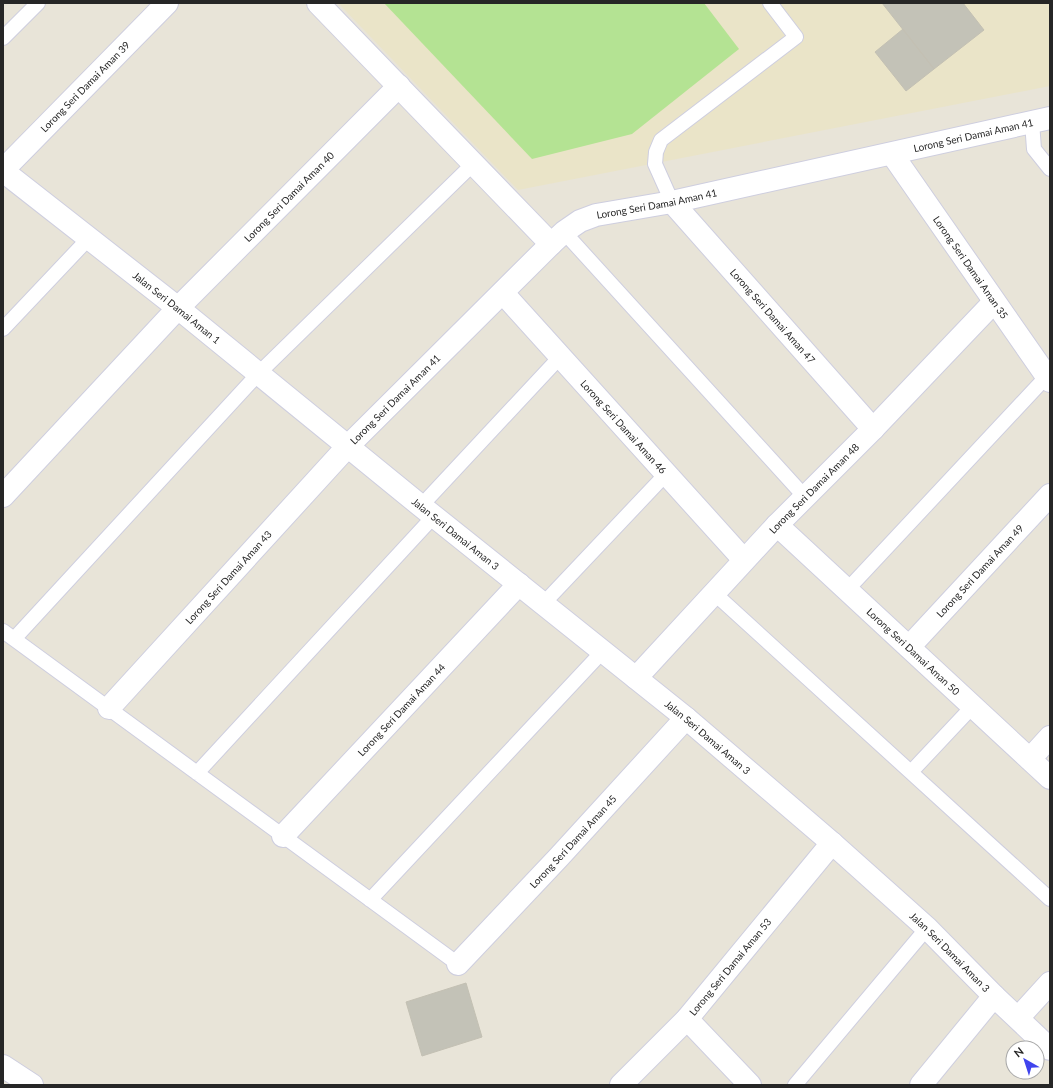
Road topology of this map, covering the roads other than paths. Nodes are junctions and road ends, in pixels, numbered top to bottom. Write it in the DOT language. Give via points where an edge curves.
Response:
graph roads {
  1 [pos="38,3"];
  2 [pos="167,3"];
  3 [pos="318,3"];
  4 [pos="770,3"];
  5 [pos="5,34"];
  6 [pos="399,86"];
  7 [pos="1041,120"];
  8 [pos="892,154"];
  9 [pos="473,164"];
  10 [pos="1050,169"];
  11 [pos="3,171"];
  12 [pos="672,202"];
  13 [pos="89,238"];
  14 [pos="558,238"];
  15 [pos="503,294"];
  16 [pos="994,302"];
  17 [pos="178,308"];
  18 [pos="3,329"];
  19 [pos="560,357"];
  20 [pos="259,373"];
  21 [pos="1048,378"];
  22 [pos="873,429"];
  23 [pos="348,446"];
  24 [pos="666,474"];
  25 [pos="1050,495"];
  26 [pos="3,496"];
  27 [pos="805,497"];
  28 [pos="428,511"];
  29 [pos="777,525"];
  30 [pos="744,560"];
  31 [pos="519,584"];
  32 [pos="848,590"];
  33 [pos="714,593"];
  34 [pos="543,604"];
  35 [pos="9,635"];
  36 [pos="910,648"];
  37 [pos="603,651"];
  38 [pos="636,678"];
  39 [pos="973,706"];
  40 [pos="108,708"];
  41 [pos="686,718"];
  42 [pos="1050,737"];
  43 [pos="1030,759"];
  44 [pos="911,772"];
  45 [pos="197,773"];
  46 [pos="1050,778"];
  47 [pos="283,836"];
  48 [pos="832,844"];
  49 [pos="1050,899"];
  50 [pos="370,900"];
  51 [pos="927,928"];
  52 [pos="458,964"];
  53 [pos="1050,983"];
  54 [pos="994,996"];
  55 [pos="1018,1018"];
  56 [pos="687,1019"];
  57 [pos="1050,1049"];
  58 [pos="3,1066"];
  59 [pos="32,1085"];
  60 [pos="621,1085"];
  61 [pos="750,1085"];
  62 [pos="795,1085"];
  63 [pos="921,1085"];
  1 -- 5 [label="lane"];
  2 -- 11 [label="street, Lorong Seri Damai Aman 39"];
  3 -- 6 [label="street"];
  4 -- 12 [label="lane" via="796,37 661,140 655,164"];
  6 -- 9 [label="street"];
  6 -- 17 [label="street, Lorong Seri Damai Aman 40"];
  7 -- 8 [label="street, Lorong Seri Damai Aman 41"];
  7 -- 10 [label="lane" via="1034,148"];
  8 -- 12 [label="street, Lorong Seri Damai Aman 41"];
  8 -- 16 [label="street, Lorong Seri Damai Aman 35"];
  9 -- 14 [label="street"];
  9 -- 20 [label="lane"];
  11 -- 13 [label="street, Jalan Seri Damai Aman 1"];
  12 -- 14 [label="street, Lorong Seri Damai Aman 41" via="596,215 580,221"];
  12 -- 22 [label="street, Lorong Seri Damai Aman 47"];
  13 -- 17 [label="street, Jalan Seri Damai Aman 1"];
  13 -- 18 [label="lane"];
  14 -- 15 [label="street, Lorong Seri Damai Aman 41"];
  14 -- 27 [label="lane"];
  15 -- 19 [label="street, Lorong Seri Damai Aman 46"];
  15 -- 23 [label="street, Lorong Seri Damai Aman 41"];
  16 -- 21 [label="street, Lorong Seri Damai Aman 35"];
  16 -- 22 [label="street, Lorong Seri Damai Aman 48"];
  17 -- 20 [label="street, Jalan Seri Damai Aman 1"];
  17 -- 26 [label="street, Lorong Seri Damai Aman 40"];
  19 -- 24 [label="street, Lorong Seri Damai Aman 46"];
  19 -- 28 [label="lane"];
  20 -- 23 [label="street, Jalan Seri Damai Aman 1"];
  20 -- 35 [label="lane"];
  21 -- 32 [label="lane"];
  22 -- 27 [label="street, Lorong Seri Damai Aman 48"];
  23 -- 28 [label="street, Jalan Seri Damai Aman 3"];
  23 -- 40 [label="street, Lorong Seri Damai Aman 43"];
  24 -- 30 [label="street, Lorong Seri Damai Aman 46"];
  24 -- 34 [label="lane"];
  25 -- 36 [label="street, Lorong Seri Damai Aman 49"];
  27 -- 29 [label="street, Lorong Seri Damai Aman 48"];
  28 -- 31 [label="street, Jalan Seri Damai Aman 3"];
  28 -- 45 [label="lane"];
  29 -- 30 [label="street, Lorong Seri Damai Aman 48"];
  29 -- 32 [label="street, Lorong Seri Damai Aman 50"];
  30 -- 33 [label="street, Lorong Seri Damai Aman 48"];
  31 -- 34 [label="street, Jalan Seri Damai Aman 3"];
  31 -- 47 [label="street, Lorong Seri Damai Aman 44"];
  32 -- 36 [label="street, Lorong Seri Damai Aman 50"];
  33 -- 38 [label="street, Lorong Seri Damai Aman 48"];
  33 -- 44 [label="lane"];
  34 -- 37 [label="street, Jalan Seri Damai Aman 3"];
  35 -- 40 [label="lane"];
  36 -- 39 [label="street, Lorong Seri Damai Aman 50"];
  37 -- 38 [label="street, Jalan Seri Damai Aman 3"];
  37 -- 50 [label="lane"];
  38 -- 41 [label="street, Jalan Seri Damai Aman 3"];
  39 -- 43 [label="street, Lorong Seri Damai Aman 50"];
  39 -- 44 [label="lane"];
  40 -- 45 [label="lane"];
  41 -- 48 [label="street, Jalan Seri Damai Aman 3"];
  41 -- 52 [label="street, Lorong Seri Damai Aman 45"];
  42 -- 43 [label="street"];
  43 -- 46 [label="street, Lorong Seri Damai Aman 50"];
  44 -- 49 [label="lane"];
  45 -- 47 [label="lane"];
  47 -- 50 [label="lane"];
  48 -- 51 [label="street, Jalan Seri Damai Aman 3"];
  48 -- 56 [label="street, Lorong Seri Damai Aman 53"];
  50 -- 52 [label="lane"];
  51 -- 54 [label="street, Jalan Seri Damai Aman 3"];
  51 -- 62 [label="lane"];
  53 -- 55 [label="street"];
  54 -- 55 [label="street, Jalan Seri Damai Aman 3"];
  54 -- 63 [label="street"];
  55 -- 57 [label="street, Jalan Seri Damai Aman 3"];
  56 -- 60 [label="street, Lorong Seri Damai Aman 53"];
  56 -- 61 [label="street"];
  58 -- 59 [label="street"];
}
